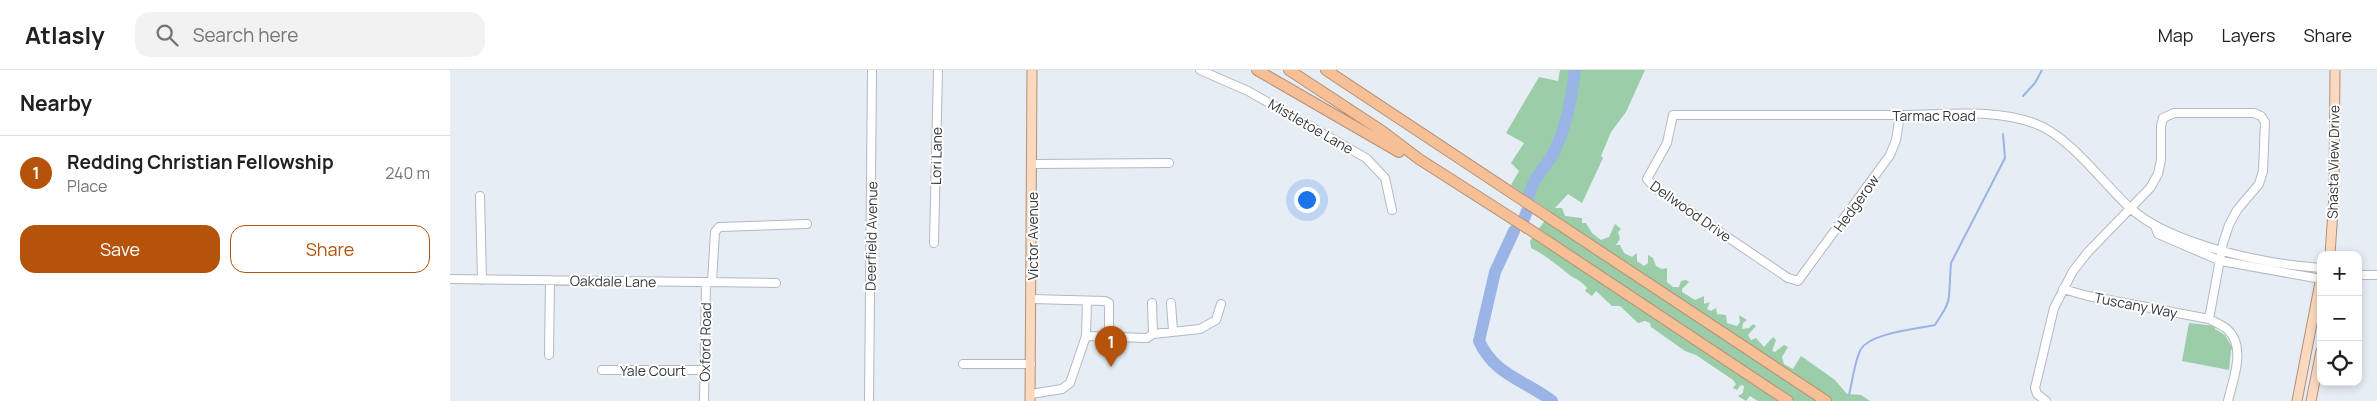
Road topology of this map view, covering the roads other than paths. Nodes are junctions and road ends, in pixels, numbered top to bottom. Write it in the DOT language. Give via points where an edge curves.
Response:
graph roads {
  1 [pos="872,70"];
  2 [pos="938,70"];
  3 [pos="1032,70"];
  4 [pos="1200,70"];
  5 [pos="1257,70"];
  6 [pos="1290,70"];
  7 [pos="2335,70"];
  8 [pos="1330,72"];
  9 [pos="1674,115"];
  10 [pos="1900,115"];
  11 [pos="1419,160"];
  12 [pos="1169,163"];
  13 [pos="1032,164"];
  14 [pos="480,196"];
  15 [pos="2130,208"];
  16 [pos="1392,210"];
  17 [pos="807,224"];
  18 [pos="2155,226"];
  19 [pos="934,243"];
  20 [pos="2222,251"];
  21 [pos="2330,251"];
  22 [pos="2221,261"];
  23 [pos="2317,267"];
  24 [pos="2362,275"];
  25 [pos="2377,275"];
  26 [pos="2317,277"];
  27 [pos="450,279"];
  28 [pos="482,280"];
  29 [pos="550,280"];
  30 [pos="1795,281"];
  31 [pos="709,282"];
  32 [pos="776,283"];
  33 [pos="2063,289"];
  34 [pos="2318,296"];
  35 [pos="1032,299"];
  36 [pos="1088,301"];
  37 [pos="1171,303"];
  38 [pos="1152,304"];
  39 [pos="1220,304"];
  40 [pos="2209,319"];
  41 [pos="1173,331"];
  42 [pos="1153,334"];
  43 [pos="1086,336"];
  44 [pos="1109,337"];
  45 [pos="549,355"];
  46 [pos="964,364"];
  47 [pos="1031,364"];
  48 [pos="602,370"];
  49 [pos="705,370"];
  50 [pos="2317,373"];
  51 [pos="1031,397"];
  52 [pos="704,401"];
  53 [pos="869,401"];
  54 [pos="1788,401"];
  55 [pos="1826,401"];
  56 [pos="2046,401"];
  57 [pos="2228,401"];
  58 [pos="2298,401"];
  59 [pos="2312,401"];
  1 -- 53 [label="street, Deerfield Avenue"];
  2 -- 19 [label="street, Lori Lane"];
  3 -- 13 [label="main road, Victor Avenue"];
  4 -- 16 [label="street, Mistletoe Lane" via="1248,91 1366,158 1386,178"];
  5 -- 11 [label="highway" via="1403,154"];
  6 -- 11 [label="highway"];
  7 -- 21 [label="main road, Shasta View Drive"];
  8 -- 55 [label="highway"];
  9 -- 10 [label="street, Tarmac Road"];
  9 -- 30 [label="street, Dellwood Drive" via="1667,143 1648,175 1648,182"];
  10 -- 15 [label="street, Tarmac Road" via="2005,116 2038,124 2063,141"];
  10 -- 30 [label="street, Hedgerow" via="1890,155 1800,279"];
  11 -- 54 [label="highway"];
  12 -- 13 [label="street"];
  13 -- 35 [label="main road, Victor Avenue"];
  14 -- 28 [label="street"];
  15 -- 18 [label="street, Tarmac Road"];
  15 -- 20 [label="street" via="2150,188 2158,174 2162,160 2163,118 2174,112 2254,112 2265,122 2263,171 2259,184 2229,225"];
  15 -- 33 [label="street" via="2088,252"];
  17 -- 31 [label="street, Oxford Road" via="719,227 715,232"];
  18 -- 20 [label="street, Tarmac Road"];
  18 -- 22 [label="street, Tarmac Road" via="2158,234"];
  20 -- 22 [label="street"];
  20 -- 23 [label="street, Tarmac Road"];
  22 -- 26 [label="street, Tarmac Road"];
  22 -- 40 [label="street"];
  24 -- 25 [label="street"];
  27 -- 28 [label="street, Oakdale Lane"];
  28 -- 29 [label="street, Oakdale Lane"];
  29 -- 31 [label="street, Oakdale Lane"];
  29 -- 45 [label="street"];
  31 -- 32 [label="street, Oakdale Lane"];
  31 -- 49 [label="street, Oxford Road"];
  33 -- 40 [label="street, Tuscany Way"];
  33 -- 56 [label="street" via="2054,308 2035,379 2037,394"];
  34 -- 58 [label="main road"];
  35 -- 36 [label="street"];
  35 -- 47 [label="main road, Victor Avenue"];
  36 -- 43 [label="street"];
  36 -- 44 [label="street" via="1109,303"];
  37 -- 41 [label="street"];
  38 -- 42 [label="street"];
  39 -- 41 [label="street" via="1216,320 1212,323 1200,329"];
  40 -- 57 [label="street" via="2227,329 2237,348"];
  41 -- 42 [label="street"];
  42 -- 44 [label="street" via="1147,338"];
  43 -- 44 [label="street"];
  43 -- 51 [label="street" via="1070,383 1062,389"];
  46 -- 47 [label="street"];
  47 -- 51 [label="main road, Victor Avenue"];
  48 -- 49 [label="street, Yale Court"];
  49 -- 52 [label="street, Oxford Road"];
  50 -- 59 [label="main road"];
}
